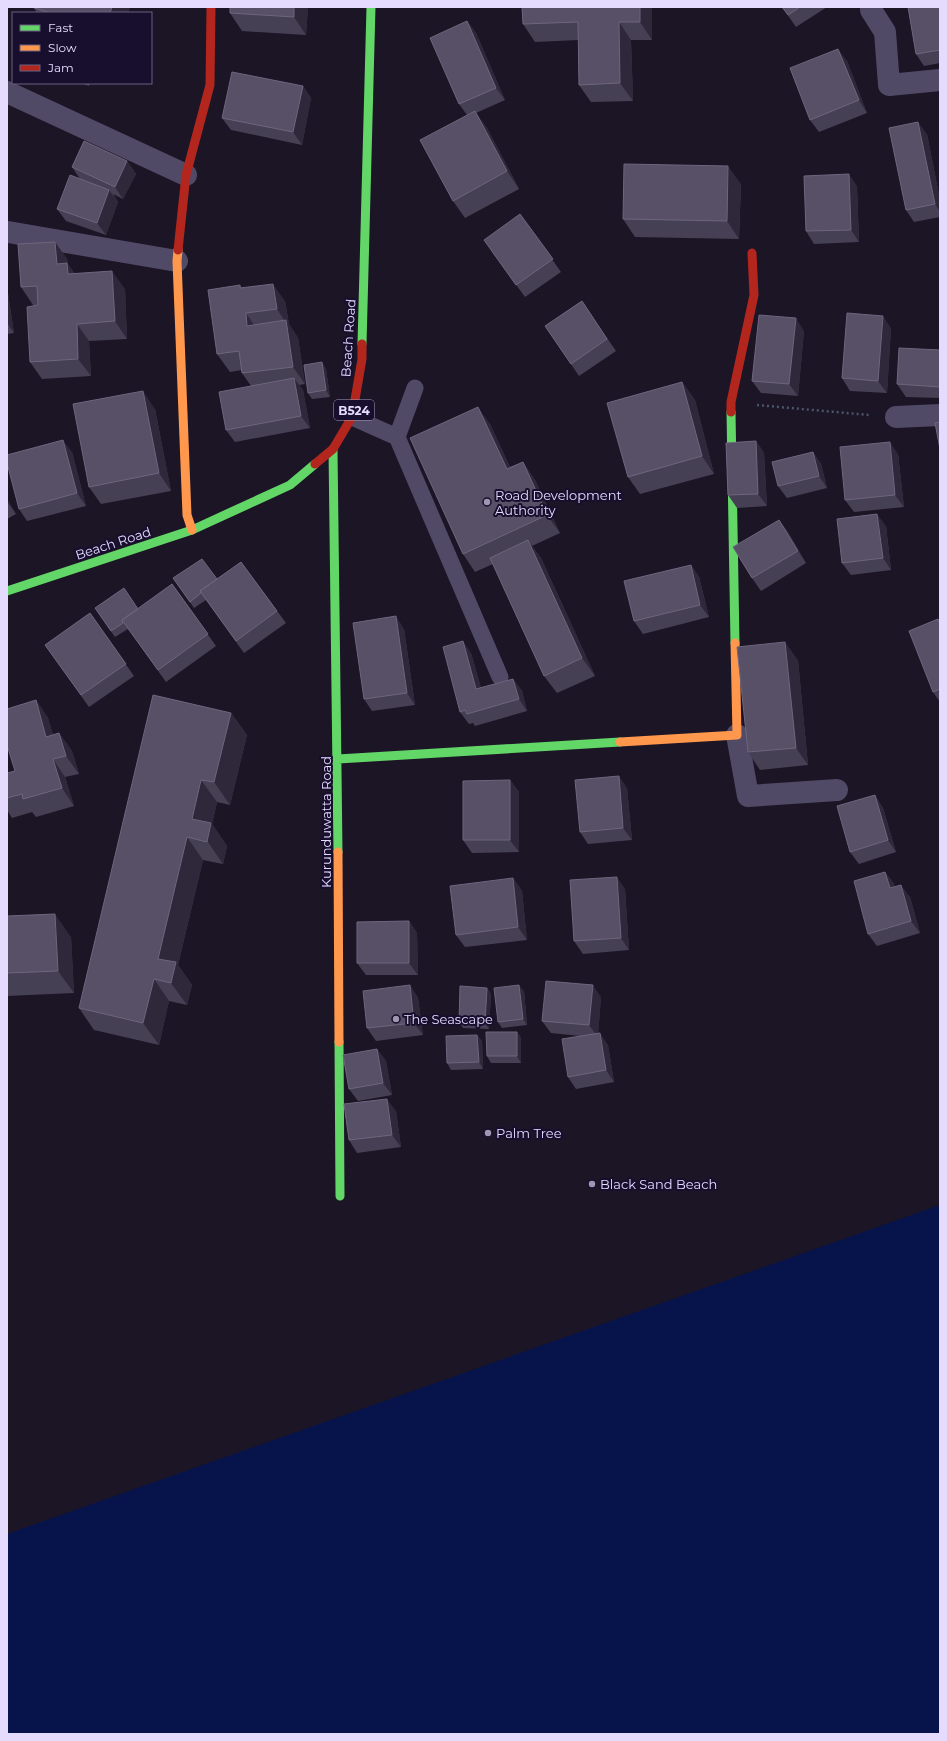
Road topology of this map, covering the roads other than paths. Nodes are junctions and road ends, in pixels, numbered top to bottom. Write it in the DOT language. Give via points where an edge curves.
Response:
graph roads {
  1 [pos="211,7"];
  2 [pos="371,7"];
  3 [pos="871,7"];
  4 [pos="940,80"];
  5 [pos="7,92"];
  6 [pos="186,175"];
  7 [pos="8,232"];
  8 [pos="752,253"];
  9 [pos="177,260"];
  10 [pos="415,388"];
  11 [pos="940,415"];
  12 [pos="352,417"];
  13 [pos="896,417"];
  14 [pos="397,437"];
  15 [pos="333,449"];
  16 [pos="192,530"];
  17 [pos="7,591"];
  18 [pos="500,677"];
  19 [pos="737,735"];
  20 [pos="338,759"];
  21 [pos="837,790"];
  22 [pos="340,1196"];
  1 -- 6 [label="street" via="210,85"];
  2 -- 12 [label="street, Beach Road / B524" via="362,359"];
  3 -- 4 [label="street" via="885,32 889,85"];
  5 -- 6 [label="street"];
  6 -- 9 [label="street"];
  7 -- 9 [label="street"];
  8 -- 19 [label="street" via="754,294 731,402"];
  9 -- 16 [label="street" via="187,515"];
  10 -- 14 [label="lane"];
  11 -- 13 [label="street"];
  12 -- 14 [label="lane"];
  12 -- 15 [label="street, Beach Road / B524"];
  14 -- 18 [label="lane"];
  15 -- 16 [label="street, Beach Road / B524" via="290,485"];
  15 -- 20 [label="street, Kurunduwatta Road"];
  16 -- 17 [label="street, Beach Road / B524"];
  19 -- 20 [label="street"];
  19 -- 21 [label="street" via="748,796"];
  20 -- 22 [label="street, Kurunduwatta Road"];
}
